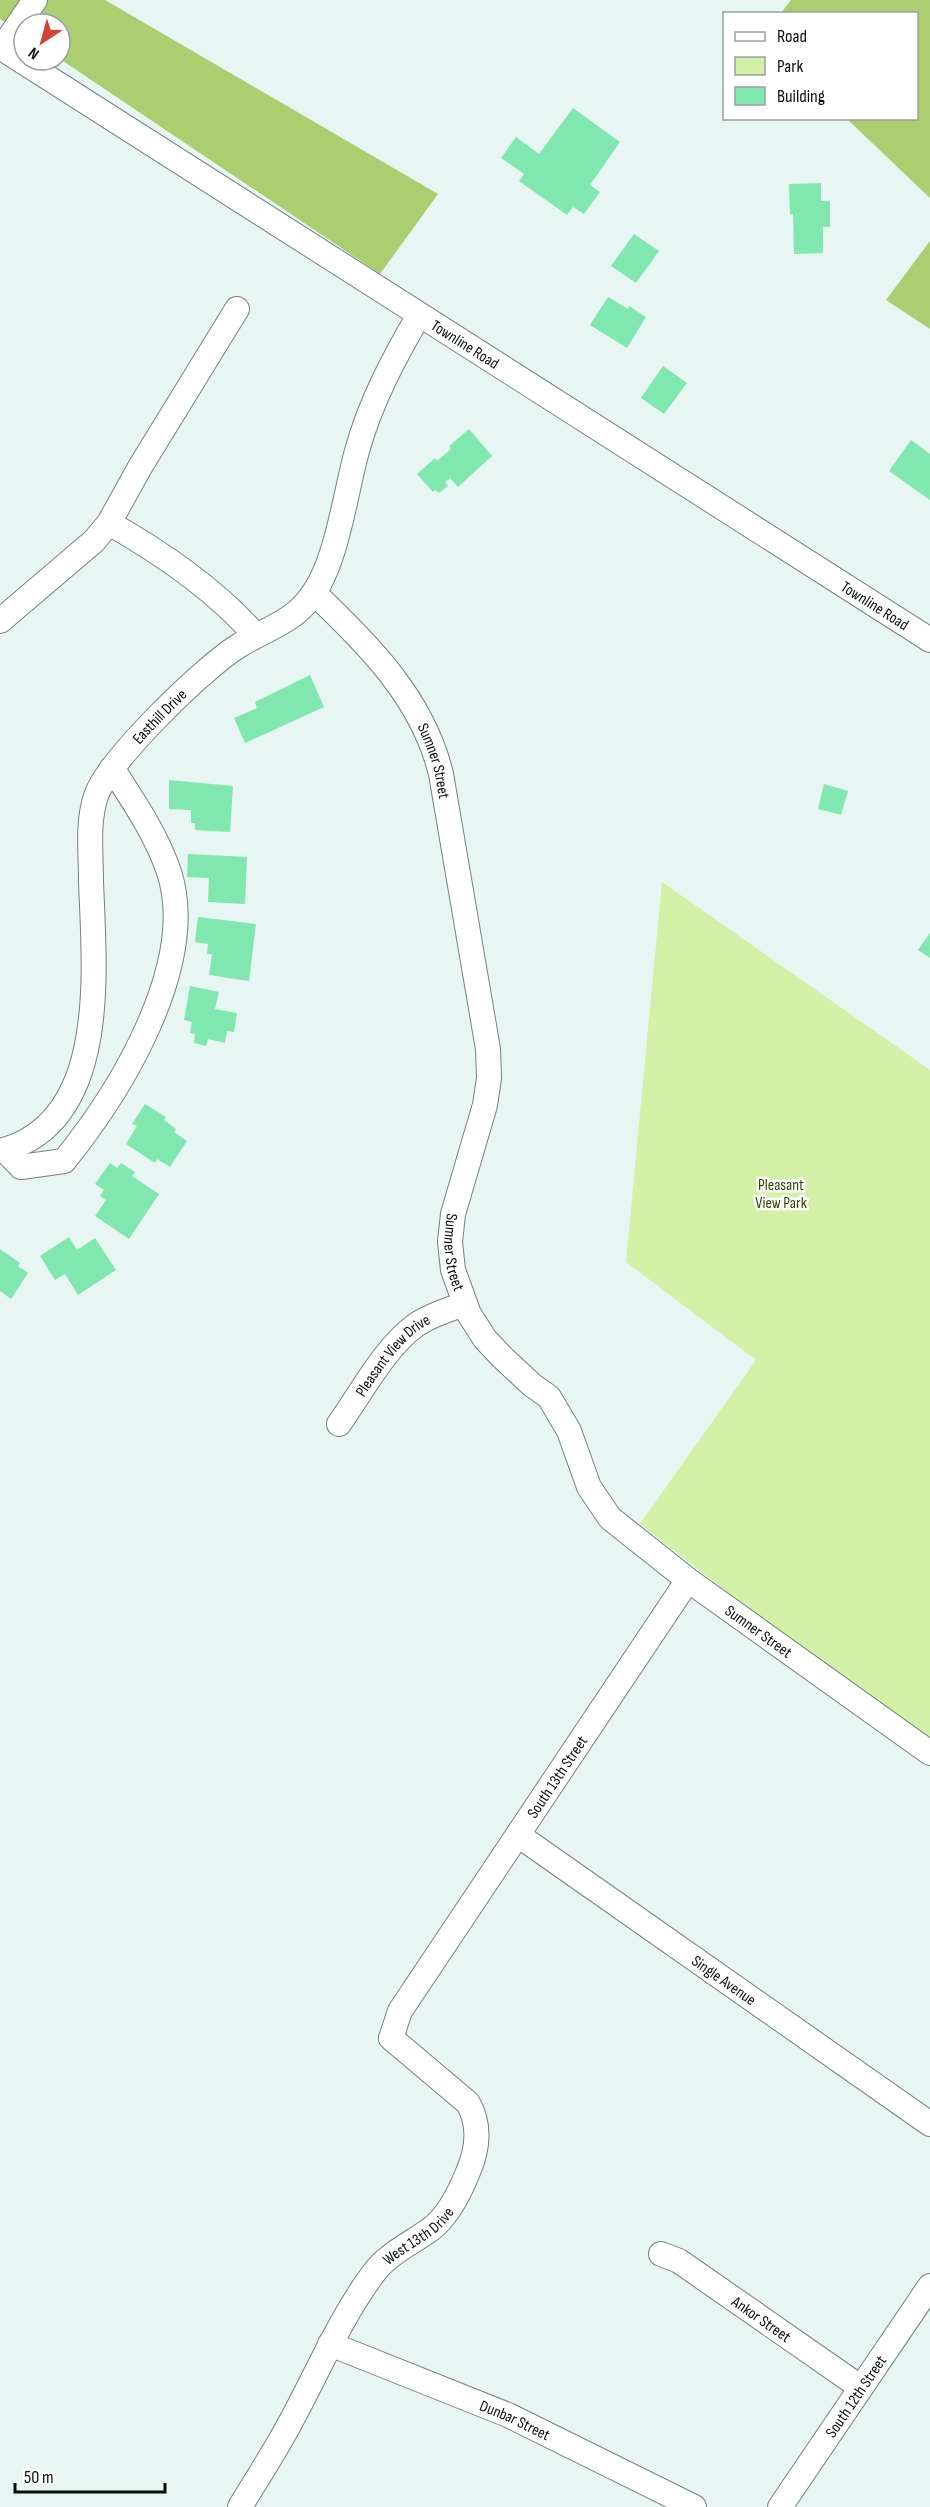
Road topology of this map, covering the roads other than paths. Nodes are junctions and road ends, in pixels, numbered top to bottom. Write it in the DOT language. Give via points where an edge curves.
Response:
graph roads {
  1 [pos="35,0"];
  2 [pos="1,47"];
  3 [pos="237,309"];
  4 [pos="419,315"];
  5 [pos="109,523"];
  6 [pos="314,593"];
  7 [pos="0,621"];
  8 [pos="256,636"];
  9 [pos="930,640"];
  10 [pos="112,768"];
  11 [pos="3,1150"];
  12 [pos="464,1304"];
  13 [pos="339,1424"];
  14 [pos="688,1580"];
  15 [pos="930,1753"];
  16 [pos="518,1835"];
  17 [pos="425,1974"];
  18 [pos="930,2124"];
  19 [pos="661,2254"];
  20 [pos="930,2286"];
  21 [pos="330,2344"];
  22 [pos="860,2387"];
  23 [pos="240,2507"];
  24 [pos="694,2507"];
  25 [pos="780,2507"];
  1 -- 2 [label="street"];
  2 -- 4 [label="street, Townline Road"];
  3 -- 5 [label="street"];
  4 -- 6 [label="street, Easthill Drive" via="372,407 331,552"];
  4 -- 9 [label="street, Townline Road"];
  5 -- 7 [label="street" via="94,541"];
  5 -- 8 [label="street" via="222,602"];
  6 -- 8 [label="street, Easthill Drive" via="291,617"];
  6 -- 12 [label="street, Sumner Street" via="362,640 406,695 431,741 441,774 488,1049 485,1105 453,1214 450,1242 453,1270"];
  8 -- 10 [label="street, Easthill Drive" via="220,660"];
  10 -- 11 [label="street, Easthill Drive" via="96,796 91,821 92,991 86,1054 74,1087 57,1115 33,1138"];
  10 -- 11 [label="street" via="151,829 170,873 176,922 171,963 144,1038 93,1125 64,1161 21,1167"];
  12 -- 13 [label="street, Pleasant View Drive" via="419,1323 405,1334"];
  12 -- 14 [label="street, Sumner Street" via="485,1339 549,1397 569,1431 589,1487 601,1507"];
  14 -- 15 [label="street, Sumner Street"];
  14 -- 16 [label="street, South 13th Street"];
  16 -- 17 [label="street, South 13th Street"];
  16 -- 18 [label="street, Single Avenue"];
  17 -- 21 [label="street, West 13th Drive" via="400,2011 392,2038 468,2103 478,2133 475,2154 457,2196 443,2216 374,2272"];
  19 -- 22 [label="street, Ankor Street" via="679,2261"];
  20 -- 22 [label="street, South 12th Street"];
  21 -- 23 [label="street, West 13th Drive" via="289,2426"];
  21 -- 24 [label="street, Dunbar Street" via="508,2415"];
  22 -- 25 [label="street, South 12th Street"];
}
